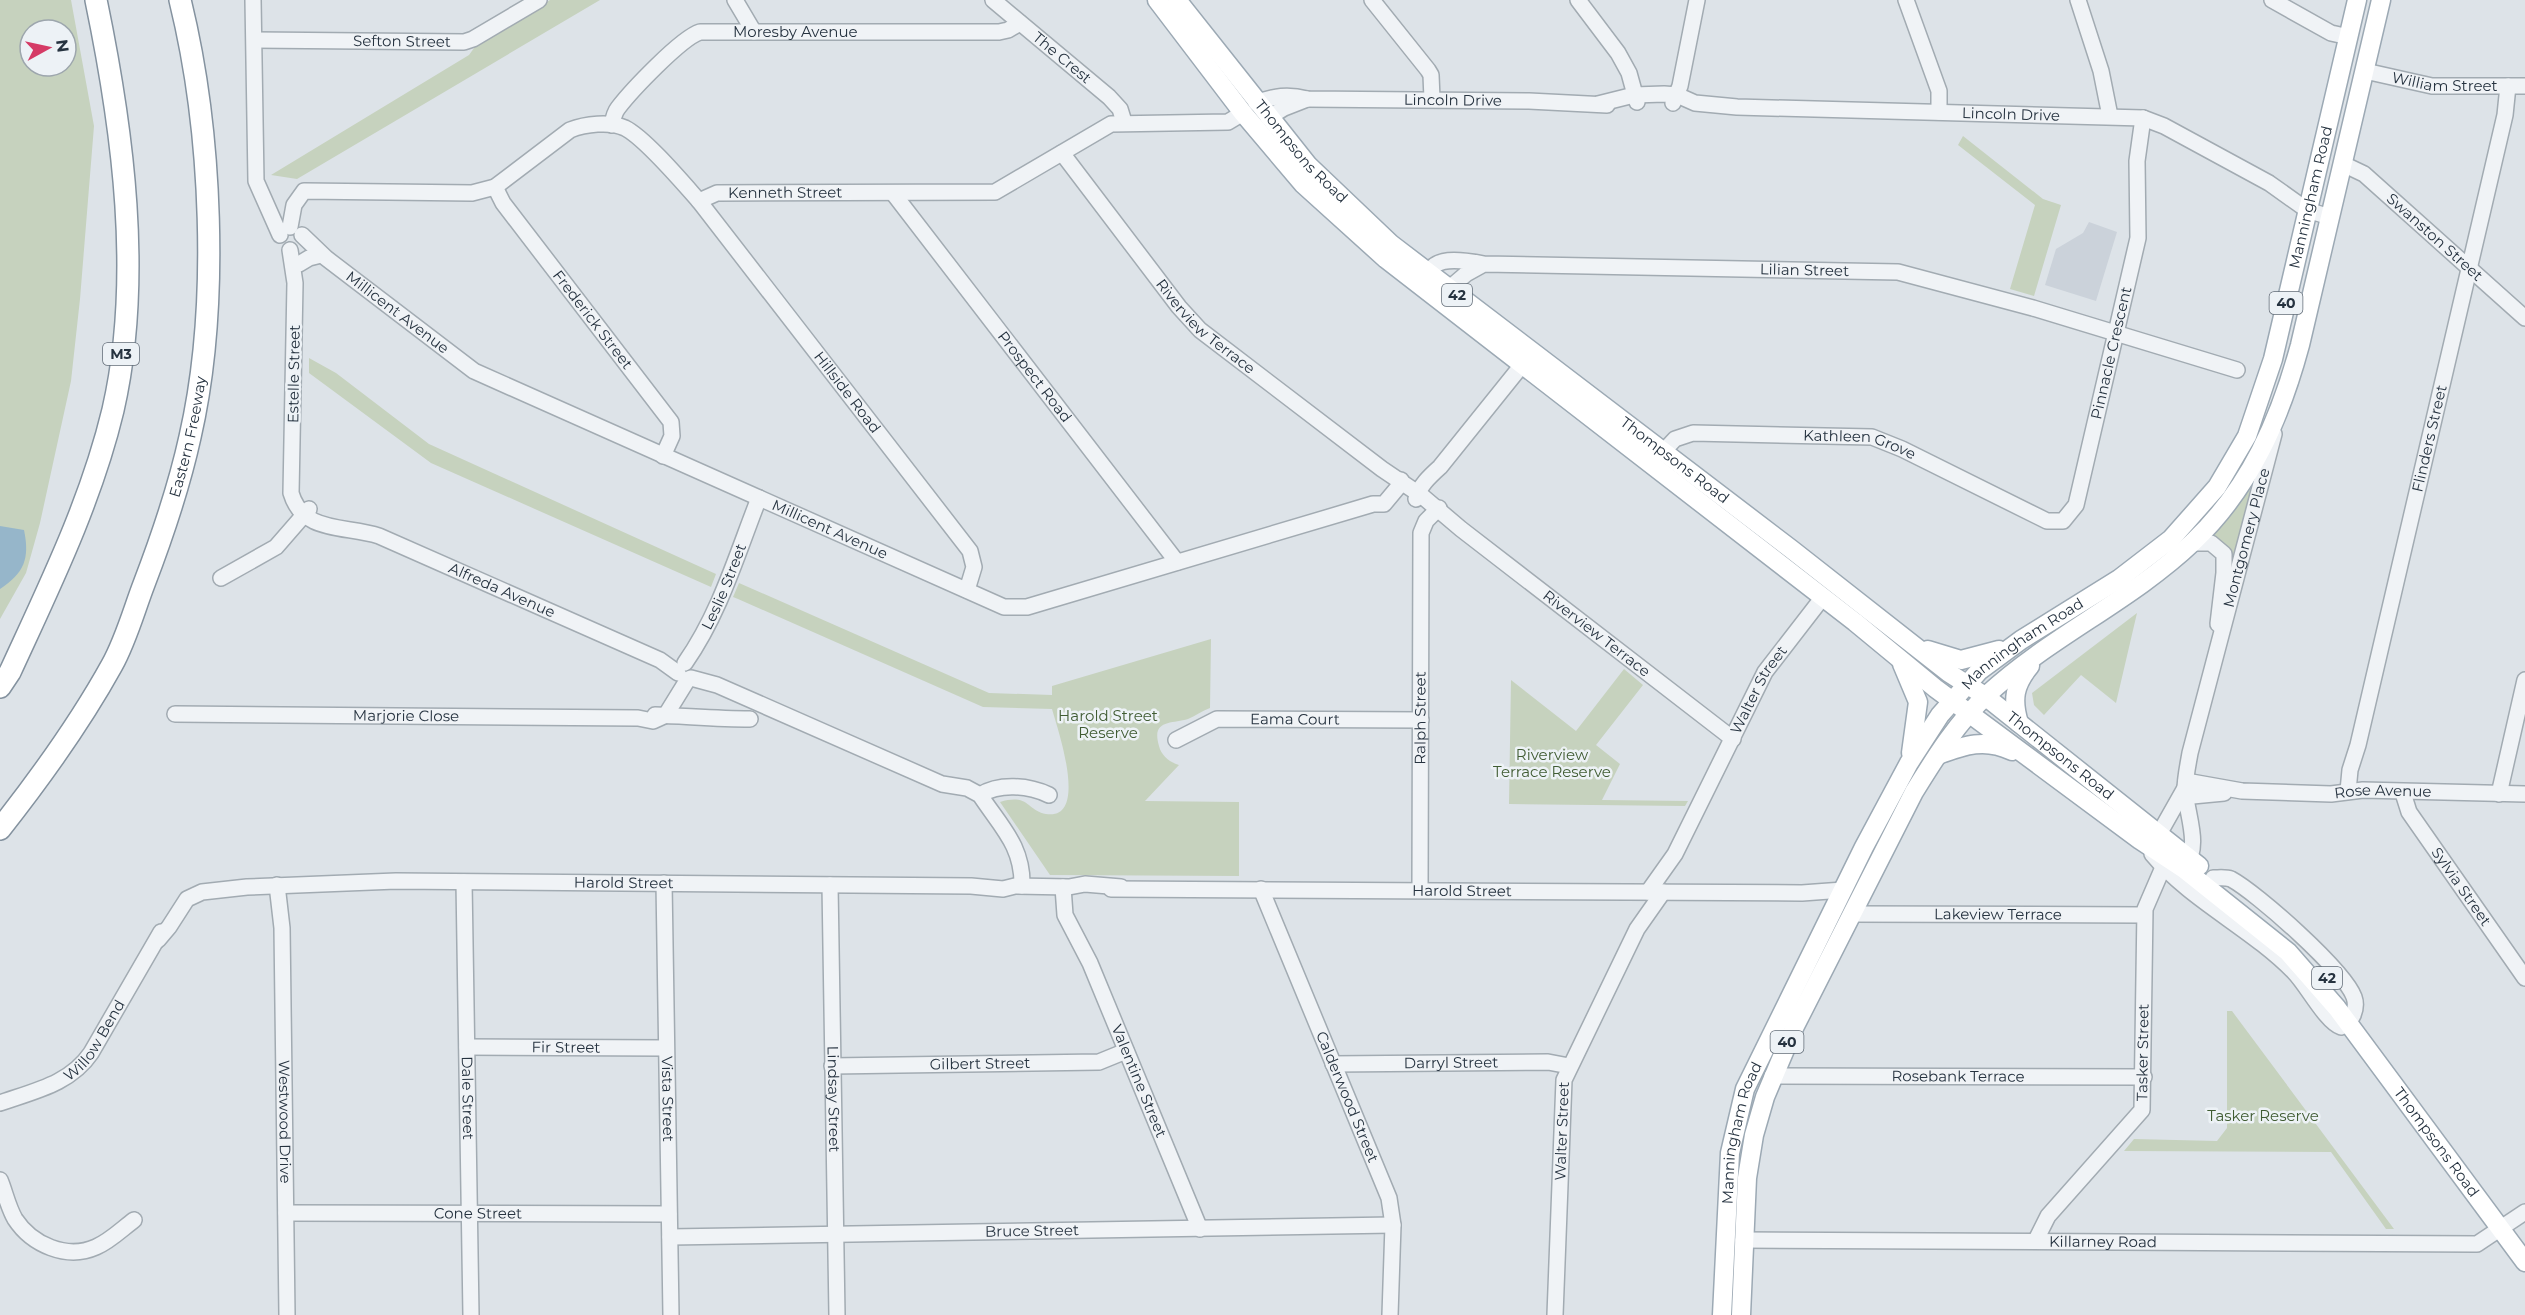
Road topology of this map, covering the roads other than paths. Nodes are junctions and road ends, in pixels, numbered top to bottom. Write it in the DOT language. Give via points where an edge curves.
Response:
graph roads {
  1 [pos="96,0"];
  2 [pos="180,0"];
  3 [pos="253,0"];
  4 [pos="538,0"];
  5 [pos="735,0"];
  6 [pos="993,0"];
  7 [pos="1157,0"];
  8 [pos="1177,0"];
  9 [pos="1372,0"];
  10 [pos="1578,0"];
  11 [pos="1697,0"];
  12 [pos="1906,0"];
  13 [pos="2078,0"];
  14 [pos="2272,0"];
  15 [pos="2381,0"];
  16 [pos="2358,3"];
  17 [pos="1020,23"];
  18 [pos="754,32"];
  19 [pos="2349,37"];
  20 [pos="255,40"];
  21 [pos="2365,71"];
  22 [pos="2508,86"];
  23 [pos="2525,87"];
  24 [pos="1637,97"];
  25 [pos="1674,98"];
  26 [pos="1306,99"];
  27 [pos="1428,99"];
  28 [pos="1250,108"];
  29 [pos="1935,112"];
  30 [pos="2127,117"];
  31 [pos="1268,118"];
  32 [pos="1124,122"];
  33 [pos="612,125"];
  34 [pos="1062,153"];
  35 [pos="2343,164"];
  36 [pos="256,169"];
  37 [pos="495,187"];
  38 [pos="324,192"];
  39 [pos="892,193"];
  40 [pos="269,198"];
  41 [pos="296,199"];
  42 [pos="699,201"];
  43 [pos="2309,204"];
  44 [pos="2330,217"];
  45 [pos="294,237"];
  46 [pos="324,257"];
  47 [pos="299,264"];
  48 [pos="1484,264"];
  49 [pos="2469,268"];
  50 [pos="1428,272"];
  51 [pos="295,283"];
  52 [pos="1448,288"];
  53 [pos="1427,292"];
  54 [pos="2525,318"];
  55 [pos="2116,334"];
  56 [pos="1522,358"];
  57 [pos="2237,370"];
  58 [pos="2280,411"];
  59 [pos="663,456"];
  60 [pos="1657,459"];
  61 [pos="1398,483"];
  62 [pos="1419,496"];
  63 [pos="763,500"];
  64 [pos="1436,512"];
  65 [pos="306,513"];
  66 [pos="2047,521"];
  67 [pos="2192,543"];
  68 [pos="1177,562"];
  69 [pos="221,578"];
  70 [pos="967,590"];
  71 [pos="1823,597"];
  72 [pos="2021,640"];
  73 [pos="1910,643"];
  74 [pos="2045,649"];
  75 [pos="1899,659"];
  76 [pos="2213,665"];
  77 [pos="686,671"];
  78 [pos="2525,680"];
  79 [pos="1966,683"];
  80 [pos="0,687"];
  81 [pos="1985,696"];
  82 [pos="1951,700"];
  83 [pos="669,710"];
  84 [pos="1970,713"];
  85 [pos="175,714"];
  86 [pos="750,719"];
  87 [pos="1421,720"];
  88 [pos="2019,723"];
  89 [pos="1732,738"];
  90 [pos="1176,740"];
  91 [pos="1937,756"];
  92 [pos="2035,762"];
  93 [pos="1909,763"];
  94 [pos="2185,791"];
  95 [pos="2348,791"];
  96 [pos="2403,793"];
  97 [pos="2499,794"];
  98 [pos="2525,794"];
  99 [pos="980,795"];
  100 [pos="1048,795"];
  101 [pos="0,829"];
  102 [pos="2160,850"];
  103 [pos="1675,854"];
  104 [pos="2187,864"];
  105 [pos="464,882"];
  106 [pos="664,884"];
  107 [pos="281,885"];
  108 [pos="830,885"];
  109 [pos="1022,886"];
  110 [pos="1063,887"];
  111 [pos="1260,889"];
  112 [pos="1420,890"];
  113 [pos="1843,890"];
  114 [pos="1656,892"];
  115 [pos="1802,893"];
  116 [pos="1851,914"];
  117 [pos="1831,915"];
  118 [pos="2144,915"];
  119 [pos="1637,929"];
  120 [pos="2525,978"];
  121 [pos="2351,1019"];
  122 [pos="467,1047"];
  123 [pos="666,1048"];
  124 [pos="1126,1052"];
  125 [pos="1333,1064"];
  126 [pos="832,1066"];
  127 [pos="1569,1066"];
  128 [pos="1772,1076"];
  129 [pos="2144,1077"];
  130 [pos="0,1103"];
  131 [pos="0,1180"];
  132 [pos="2525,1203"];
  133 [pos="2055,1210"];
  134 [pos="286,1213"];
  135 [pos="469,1213"];
  136 [pos="669,1214"];
  137 [pos="134,1220"];
  138 [pos="2507,1220"];
  139 [pos="1393,1225"];
  140 [pos="1200,1229"];
  141 [pos="835,1234"];
  142 [pos="670,1237"];
  143 [pos="1743,1240"];
  144 [pos="2036,1240"];
  145 [pos="2054,1240"];
  146 [pos="2525,1243"];
  147 [pos="2525,1262"];
  148 [pos="287,1315"];
  149 [pos="471,1315"];
  150 [pos="671,1315"];
  151 [pos="837,1315"];
  152 [pos="1390,1315"];
  153 [pos="1555,1315"];
  154 [pos="1722,1315"];
  155 [pos="1741,1315"];
  1 -- 80 [label="highway, M3" via="124,173 127,281 123,341 113,410 69,544"];
  2 -- 101 [label="highway, Eastern Freeway" via="206,162 208,228 206,328 190,437 155,556 114,663 44,775"];
  3 -- 20 [label="street, Estelle Street"];
  4 -- 20 [label="street, Sefton Street" via="464,42"];
  5 -- 18 [label="street"];
  6 -- 17 [label="street, The Crest"];
  7 -- 28 [label="main road, Thompsons Road / 42"];
  8 -- 28 [label="main road, Thompsons Road / 42"];
  9 -- 27 [label="street" via="1431,75"];
  10 -- 24 [label="street" via="1618,53"];
  11 -- 25 [label="street"];
  12 -- 29 [label="street" via="1939,91"];
  13 -- 30 [label="street" via="2101,72"];
  14 -- 19 [label="street" via="2331,33"];
  15 -- 21 [label="main road, Manningham Road / 40"];
  16 -- 19 [label="main road, Manningham Road / 40"];
  17 -- 18 [label="street, Moresby Avenue" via="1004,32"];
  17 -- 32 [label="street, The Crest" via="1109,98 1120,109"];
  18 -- 33 [label="street, Moresby Avenue" via="706,31 687,39 620,106"];
  19 -- 43 [label="main road, Manningham Road / 40"];
  20 -- 36 [label="street, Estelle Street"];
  21 -- 22 [label="street, William Street" via="2432,86"];
  21 -- 35 [label="main road, Manningham Road / 40"];
  22 -- 23 [label="street, William Street"];
  22 -- 49 [label="street, Flinders Street" via="2505,115"];
  24 -- 25 [label="street, Lincoln Drive"];
  24 -- 27 [label="street, Lincoln Drive" via="1619,106"];
  25 -- 29 [label="street, Lincoln Drive" via="1699,110 1737,107"];
  26 -- 27 [label="street, Lincoln Drive"];
  26 -- 28 [label="street, Lincoln Drive" via="1280,95"];
  26 -- 31 [label="street, Lincoln Drive"];
  28 -- 31 [label="main road" via="1258,119"];
  28 -- 32 [label="street, Kenneth Street" via="1228,122"];
  28 -- 53 [label="main road, Thompsons Road / 42" via="1323,204"];
  29 -- 30 [label="street, Lincoln Drive"];
  30 -- 43 [label="street, Lincoln Drive" via="2164,126"];
  30 -- 55 [label="street, Pinnacle Crescent" via="2137,161 2138,238"];
  31 -- 50 [label="main road, Thompsons Road / 42" via="1346,203"];
  32 -- 34 [label="street, Kenneth Street" via="1105,126"];
  33 -- 37 [label="street" via="570,130"];
  33 -- 42 [label="street" via="637,137"];
  34 -- 39 [label="street, Kenneth Street" via="995,192"];
  34 -- 61 [label="street, Riverview Terrace" via="1191,321"];
  35 -- 44 [label="main road, Manningham Road / 40"];
  35 -- 49 [label="street, Swanston Street" via="2364,174"];
  36 -- 40 [label="street, Estelle Street"];
  36 -- 45 [label="street, Estelle Street" via="258,189"];
  37 -- 38 [label="street" via="477,192"];
  37 -- 59 [label="street, Frederick Street" via="503,203 671,422 672,436"];
  38 -- 41 [label="street" via="304,191"];
  38 -- 45 [label="street" via="302,204"];
  39 -- 42 [label="street, Kenneth Street" via="717,193"];
  39 -- 68 [label="street, Prospect Road"];
  40 -- 41 [label="street" via="282,204"];
  40 -- 45 [label="street, Estelle Street"];
  41 -- 45 [label="street"];
  42 -- 70 [label="street, Hillside Road" via="970,552 974,567"];
  43 -- 44 [label="street, Lincoln Drive"];
  43 -- 72 [label="main road, Manningham Road / 40" via="2261,399 2228,470 2187,523 2154,553"];
  44 -- 58 [label="main road, Manningham Road / 40"];
  45 -- 46 [label="street, Millicent Avenue"];
  45 -- 47 [label="street, Estelle Street"];
  45 -- 51 [label="street, Estelle Street"];
  46 -- 47 [label="street"];
  46 -- 59 [label="street, Millicent Avenue" via="474,371"];
  47 -- 51 [label="street, Estelle Street"];
  48 -- 50 [label="street, Lilian Street" via="1446,261"];
  48 -- 52 [label="street"];
  48 -- 55 [label="street, Lilian Street" via="1898,272"];
  49 -- 54 [label="street, Swanston Street"];
  49 -- 95 [label="street, Flinders Street"];
  50 -- 52 [label="main road, Thompsons Road / 42"];
  50 -- 53 [label="street"];
  51 -- 65 [label="street, Estelle Street" via="293,466"];
  52 -- 53 [label="street"];
  52 -- 56 [label="main road, Thompsons Road / 42"];
  53 -- 56 [label="main road, Thompsons Road / 42"];
  55 -- 57 [label="street, Lilian Street"];
  55 -- 66 [label="street, Pinnacle Crescent" via="2076,505 2063,521"];
  56 -- 60 [label="main road, Thompsons Road / 42"];
  56 -- 62 [label="street"];
  58 -- 67 [label="main road, Manningham Road / 40" via="2248,475"];
  58 -- 76 [label="street, Montgomery Place"];
  59 -- 63 [label="street, Millicent Avenue"];
  60 -- 66 [label="street, Kathleen Grove" via="1675,439 1693,433 1872,438"];
  60 -- 71 [label="main road, Thompsons Road / 42"];
  60 -- 73 [label="main road, Thompsons Road / 42" via="1791,549"];
  61 -- 62 [label="street, Riverview Terrace"];
  61 -- 68 [label="street, Millicent Avenue" via="1373,504"];
  62 -- 64 [label="street, Riverview Terrace"];
  63 -- 70 [label="street, Millicent Avenue"];
  63 -- 77 [label="street, Leslie Street"];
  64 -- 87 [label="street, Ralph Street" via="1423,544"];
  64 -- 89 [label="street, Riverview Terrace"];
  65 -- 69 [label="street" via="276,547"];
  65 -- 77 [label="street, Alfreda Avenue" via="379,536"];
  67 -- 74 [label="main road, Manningham Road / 40"];
  67 -- 76 [label="street, Montgomery Place" via="2216,545 2224,554"];
  68 -- 70 [label="street, Millicent Avenue" via="1021,608 1004,607"];
  71 -- 75 [label="main road, Thompsons Road / 42"];
  71 -- 89 [label="street, Walter Street" via="1770,665"];
  72 -- 73 [label="main road" via="1983,656 1961,660"];
  72 -- 79 [label="main road, Manningham Road / 40"];
  73 -- 79 [label="main road, Thompsons Road / 42"];
  74 -- 81 [label="main road, Manningham Road / 40"];
  74 -- 88 [label="main road" via="2016,688 2014,701"];
  75 -- 82 [label="main road, Thompsons Road / 42"];
  75 -- 93 [label="main road" via="1918,702"];
  76 -- 94 [label="street, Montgomery Place"];
  77 -- 83 [label="street, Leslie Street"];
  77 -- 99 [label="street, Alfreda Avenue" via="942,784 967,788"];
  78 -- 97 [label="street"];
  79 -- 81 [label="main road, Thompsons Road / 42"];
  79 -- 82 [label="main road, Manningham Road / 40"];
  81 -- 84 [label="main road, Manningham Road / 40"];
  81 -- 88 [label="main road, Thompsons Road / 42"];
  82 -- 84 [label="main road, Thompsons Road / 42"];
  82 -- 93 [label="main road, Manningham Road / 40"];
  83 -- 85 [label="street, Marjorie Close" via="638,718"];
  83 -- 86 [label="street, Marjorie Close" via="688,718"];
  84 -- 91 [label="main road, Manningham Road / 40"];
  84 -- 92 [label="main road, Thompsons Road / 42"];
  87 -- 90 [label="street, Eama Court" via="1217,719"];
  87 -- 112 [label="street, Ralph Street"];
  88 -- 102 [label="main road, Thompsons Road / 42"];
  89 -- 103 [label="street, Walter Street"];
  91 -- 92 [label="main road" via="1966,745 1985,743 2004,747"];
  91 -- 116 [label="main road, Manningham Road / 40"];
  92 -- 102 [label="main road, Thompsons Road / 42" via="2140,840"];
  93 -- 113 [label="main road, Manningham Road / 40"];
  94 -- 95 [label="street, Rose Avenue"];
  94 -- 102 [label="street, Montgomery Place"];
  94 -- 104 [label="street, Montgomery Place" via="2194,847"];
  95 -- 96 [label="street, Rose Avenue"];
  96 -- 97 [label="street, Rose Avenue"];
  96 -- 120 [label="street, Sylvia Street" via="2409,812"];
  97 -- 98 [label="street, Rose Avenue"];
  99 -- 100 [label="street" via="999,787 1035,789"];
  99 -- 109 [label="street" via="1014,845 1022,865"];
  102 -- 104 [label="main road, Thompsons Road / 42"];
  102 -- 118 [label="street, Tasker Street"];
  102 -- 121 [label="street, Thompsons Road" via="2280,959 2333,1023 2341,1027"];
  103 -- 114 [label="street, Walter Street"];
  103 -- 114 [label="street, Walter Street" via="1671,878"];
  104 -- 121 [label="main road, Thompsons Road / 42" via="2288,952"];
  104 -- 121 [label="main road, Thompsons Road / 42" via="2213,878 2302,950"];
  105 -- 106 [label="street, Harold Street"];
  105 -- 107 [label="street, Harold Street"];
  105 -- 122 [label="street, Dale Street"];
  106 -- 108 [label="street, Harold Street"];
  106 -- 123 [label="street, Vista Street"];
  107 -- 130 [label="street, Willow Bend" via="191,896 158,939 78,1069 56,1083"];
  107 -- 134 [label="street, Westwood Drive"];
  108 -- 109 [label="street, Harold Street"];
  108 -- 126 [label="street, Lindsay Street"];
  109 -- 110 [label="street, Harold Street"];
  110 -- 111 [label="street, Harold Street" via="1085,891 1121,887"];
  110 -- 124 [label="street, Valentine Street" via="1064,911"];
  111 -- 112 [label="street, Harold Street"];
  111 -- 125 [label="street, Calderwood Street"];
  112 -- 114 [label="street, Harold Street"];
  113 -- 115 [label="street, Harold Street"];
  113 -- 117 [label="main road, Manningham Road / 40"];
  114 -- 115 [label="street, Harold Street"];
  114 -- 119 [label="street, Walter Street"];
  114 -- 119 [label="street, Walter Street" via="1640,914"];
  115 -- 117 [label="street" via="1817,898"];
  116 -- 118 [label="street, Lakeview Terrace"];
  116 -- 128 [label="main road, Manningham Road / 40"];
  117 -- 154 [label="main road, Manningham Road / 40" via="1754,1068 1738,1112 1727,1175"];
  118 -- 129 [label="street, Tasker Street"];
  119 -- 127 [label="street, Walter Street"];
  121 -- 138 [label="main road, Thompsons Road / 42"];
  122 -- 123 [label="street, Fir Street"];
  122 -- 135 [label="street, Dale Street"];
  123 -- 136 [label="street, Vista Street"];
  124 -- 126 [label="street, Gilbert Street" via="1099,1062"];
  124 -- 140 [label="street, Valentine Street"];
  125 -- 127 [label="street, Darryl Street" via="1548,1062"];
  125 -- 139 [label="street, Calderwood Street" via="1389,1198"];
  126 -- 141 [label="street, Lindsay Street"];
  127 -- 153 [label="street, Walter Street" via="1563,1088"];
  128 -- 129 [label="street, Rosebank Terrace"];
  128 -- 143 [label="main road, Manningham Road / 40" via="1750,1155"];
  129 -- 133 [label="street, Tasker Street" via="2140,1113"];
  131 -- 137 [label="street" via="20,1225 58,1252 98,1247"];
  132 -- 138 [label="street, Killarney Road"];
  133 -- 144 [label="street, Tasker Street" via="2043,1223"];
  133 -- 145 [label="street"];
  134 -- 135 [label="street, Cone Street"];
  134 -- 148 [label="street, Westwood Drive"];
  135 -- 136 [label="street, Cone Street"];
  135 -- 149 [label="street, Dale Street"];
  136 -- 142 [label="street, Vista Street"];
  138 -- 145 [label="street, Killarney Road" via="2481,1243"];
  138 -- 146 [label="main road, Thompsons Road / 42"];
  138 -- 147 [label="main road, Thompsons Road / 42"];
  139 -- 140 [label="street, Bruce Street"];
  139 -- 152 [label="street, Calderwood Street"];
  140 -- 141 [label="street, Bruce Street"];
  141 -- 142 [label="street, Bruce Street"];
  141 -- 151 [label="street, Lindsay Street"];
  142 -- 150 [label="street, Vista Street"];
  143 -- 144 [label="street, Killarney Road"];
  143 -- 155 [label="main road, Manningham Road / 40"];
  144 -- 145 [label="street, Killarney Road"];
}
